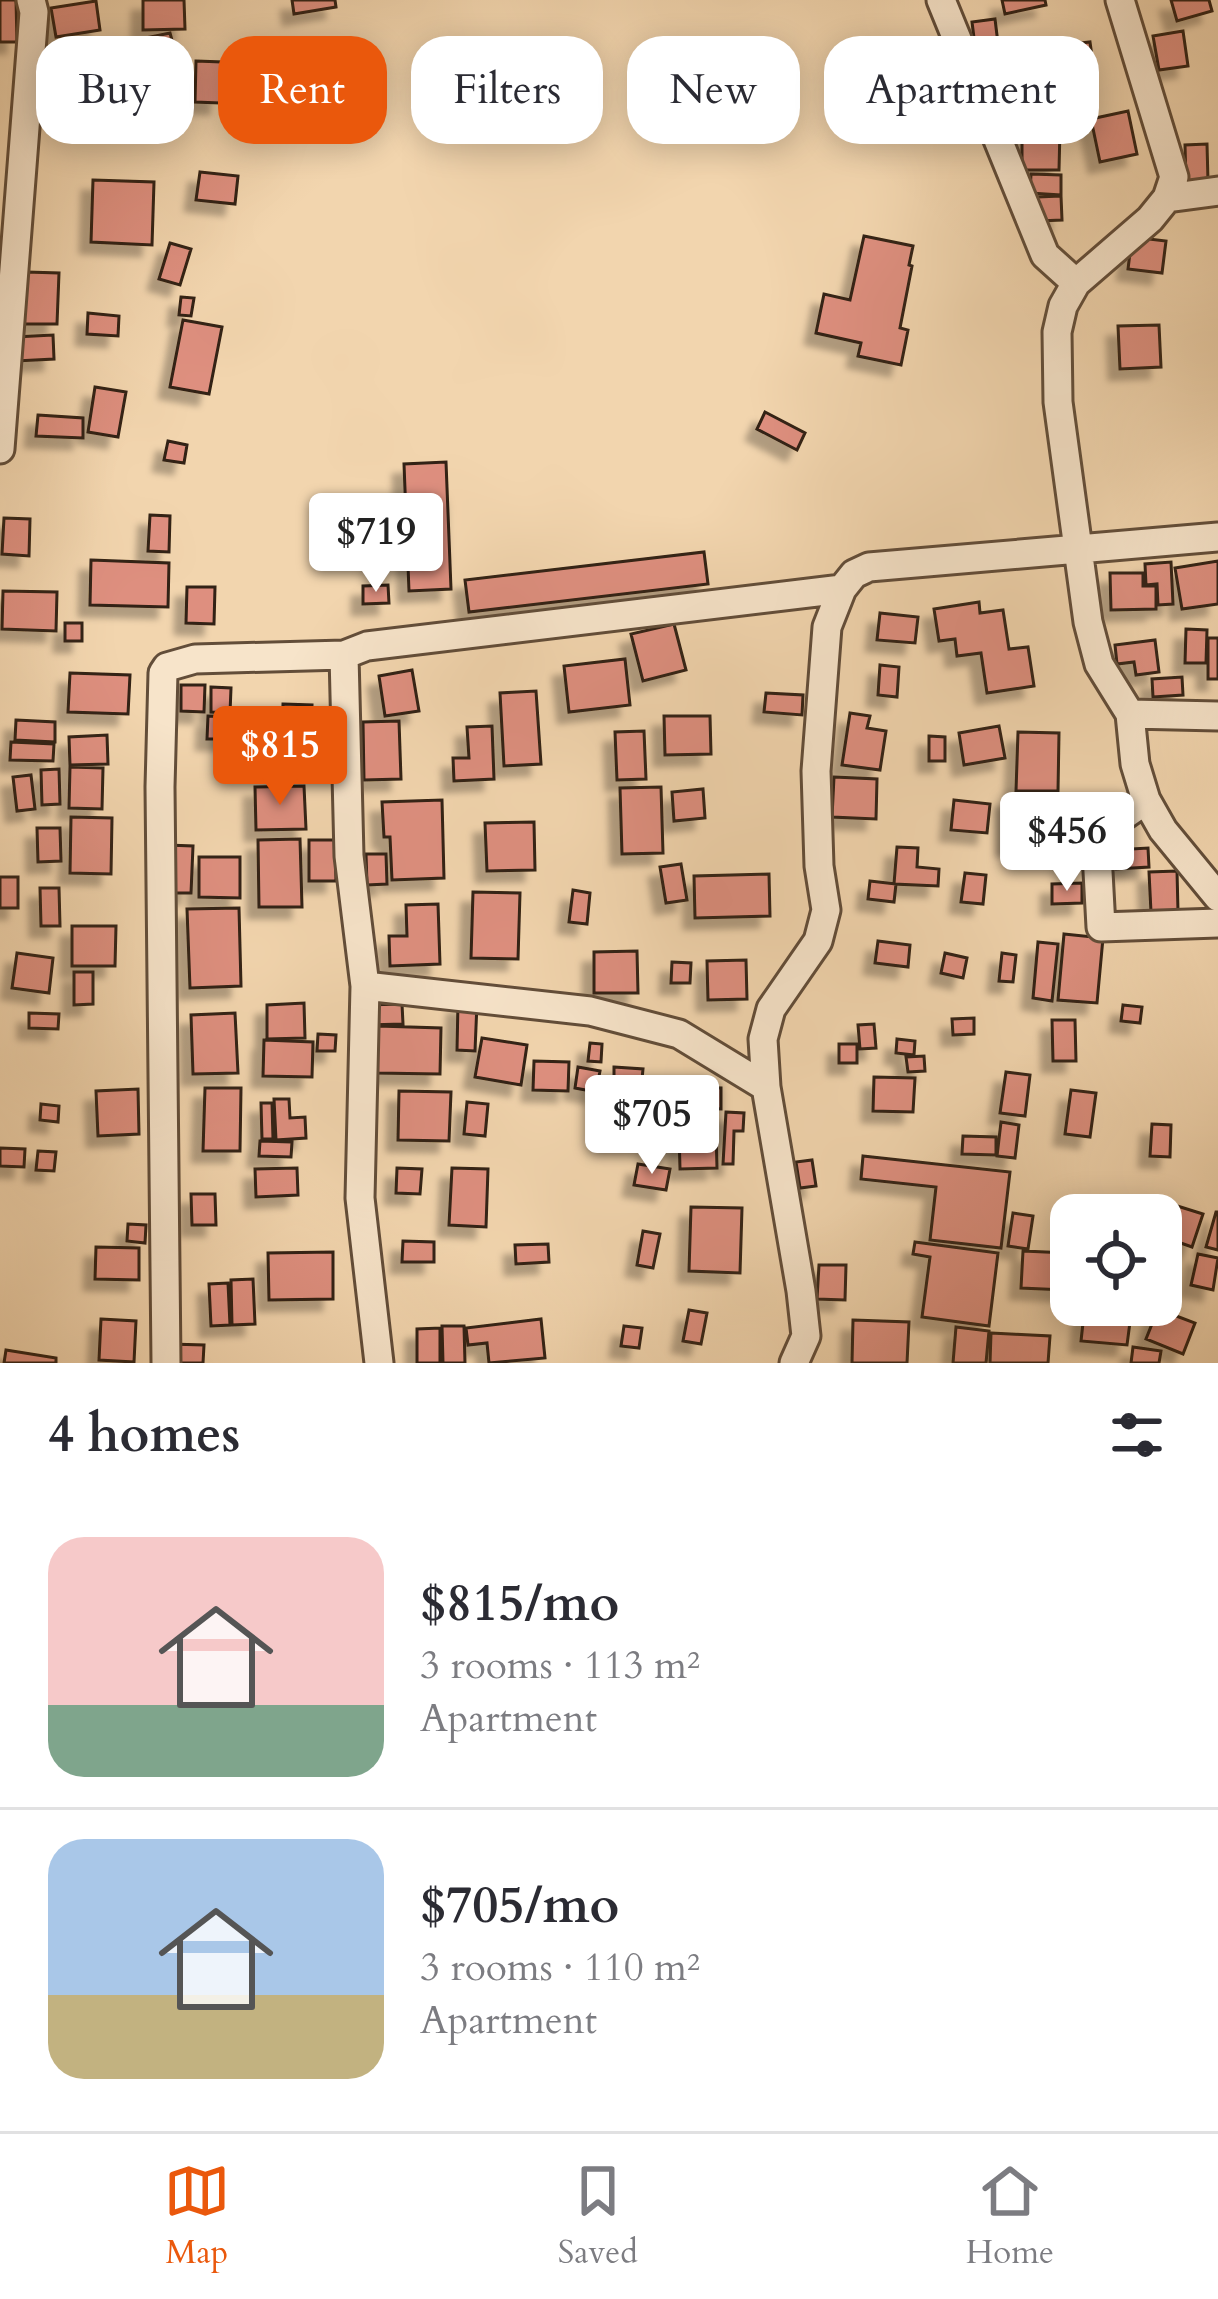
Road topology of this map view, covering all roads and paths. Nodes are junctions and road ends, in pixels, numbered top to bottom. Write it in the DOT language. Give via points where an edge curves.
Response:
graph roads {
  1 [pos="31,0"];
  2 [pos="941,0"];
  3 [pos="1120,0"];
  4 [pos="1218,190"];
  5 [pos="1167,198"];
  6 [pos="1076,283"];
  7 [pos="0,448"];
  8 [pos="1218,537"];
  9 [pos="1078,549"];
  10 [pos="842,589"];
  11 [pos="344,655"];
  12 [pos="1130,714"];
  13 [pos="1218,716"];
  14 [pos="1146,800"];
  15 [pos="1218,897"];
  16 [pos="1218,923"];
  17 [pos="365,986"];
  18 [pos="766,1087"];
  19 [pos="166,1363"];
  20 [pos="380,1363"];
  21 [pos="795,1363"];
  1 -- 7 [label="street"];
  2 -- 6 [label="street" via="1045,255"];
  3 -- 5 [label="street" via="1174,177"];
  4 -- 5 [label="street"];
  5 -- 6 [label="street"];
  6 -- 9 [label="street" via="1057,332"];
  8 -- 9 [label="street"];
  9 -- 10 [label="street" via="869,567"];
  9 -- 12 [label="street" via="1099,664"];
  10 -- 11 [label="street"];
  10 -- 18 [label="street" via="827,627 817,771 826,910 818,940 771,1010 763,1040"];
  11 -- 17 [label="street" via="349,856"];
  11 -- 19 [label="street" via="195,659 163,673"];
  12 -- 13 [label="street"];
  12 -- 14 [label="street"];
  14 -- 15 [label="street"];
  14 -- 16 [label="street" via="1096,835 1101,927"];
  17 -- 18 [label="street" via="612,1016 680,1034"];
  17 -- 20 [label="street" via="360,1198"];
  18 -- 21 [label="street" via="806,1336"];
}
